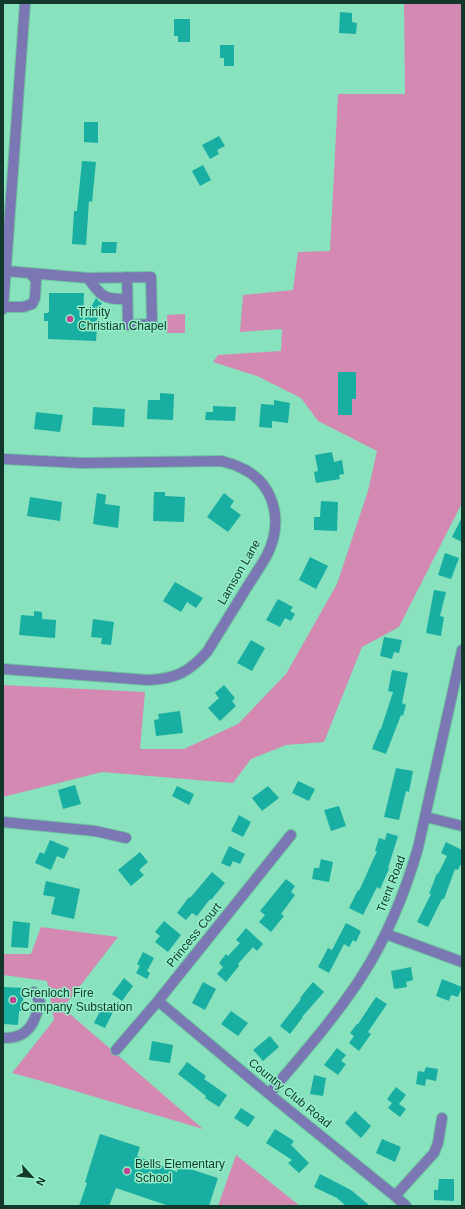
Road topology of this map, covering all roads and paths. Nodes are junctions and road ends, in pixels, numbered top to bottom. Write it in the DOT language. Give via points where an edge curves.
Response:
graph roads {
  1 [pos="25,3"];
  2 [pos="6,271"];
  3 [pos="30,273"];
  4 [pos="127,277"];
  5 [pos="88,278"];
  6 [pos="127,299"];
  7 [pos="3,308"];
  8 [pos="3,459"];
  9 [pos="462,650"];
  10 [pos="3,669"];
  11 [pos="426,816"];
  12 [pos="3,822"];
  13 [pos="462,826"];
  14 [pos="291,835"];
  15 [pos="126,838"];
  16 [pos="386,934"];
  17 [pos="462,962"];
  18 [pos="34,992"];
  19 [pos="158,1001"];
  20 [pos="3,1038"];
  21 [pos="116,1050"];
  22 [pos="269,1094"];
  23 [pos="442,1118"];
  24 [pos="396,1196"];
  25 [pos="406,1206"];
  1 -- 2 [label="street"];
  2 -- 3 [label="street"];
  2 -- 7 [label="street"];
  3 -- 5 [label="street"];
  3 -- 7 [label="street" via="36,280 32,304"];
  4 -- 5 [label="street"];
  4 -- 6 [label="street"];
  4 -- 6 [label="street" via="151,277 152,324 128,325"];
  5 -- 6 [label="street" via="107,298"];
  8 -- 10 [label="street, Lamson Lane" via="82,463 222,461 238,466 261,482 274,505 276,518 275,532 266,556 207,652 199,661 177,676 163,680 147,680"];
  9 -- 11 [label="street, Trent Road"];
  11 -- 13 [label="street"];
  11 -- 16 [label="street, Trent Road" via="411,871"];
  12 -- 15 [label="street" via="95,830"];
  14 -- 19 [label="street, Princess Court"];
  16 -- 17 [label="street"];
  16 -- 22 [label="street, Trent Road" via="337,1012"];
  18 -- 20 [label="street" via="40,1002 36,1016 27,1031 18,1036"];
  19 -- 21 [label="street, Princess Court"];
  19 -- 22 [label="street, Country Club Road"];
  22 -- 24 [label="street, Country Club Road"];
  23 -- 24 [label="street" via="434,1153"];
  24 -- 25 [label="street, Country Club Road"];
}
